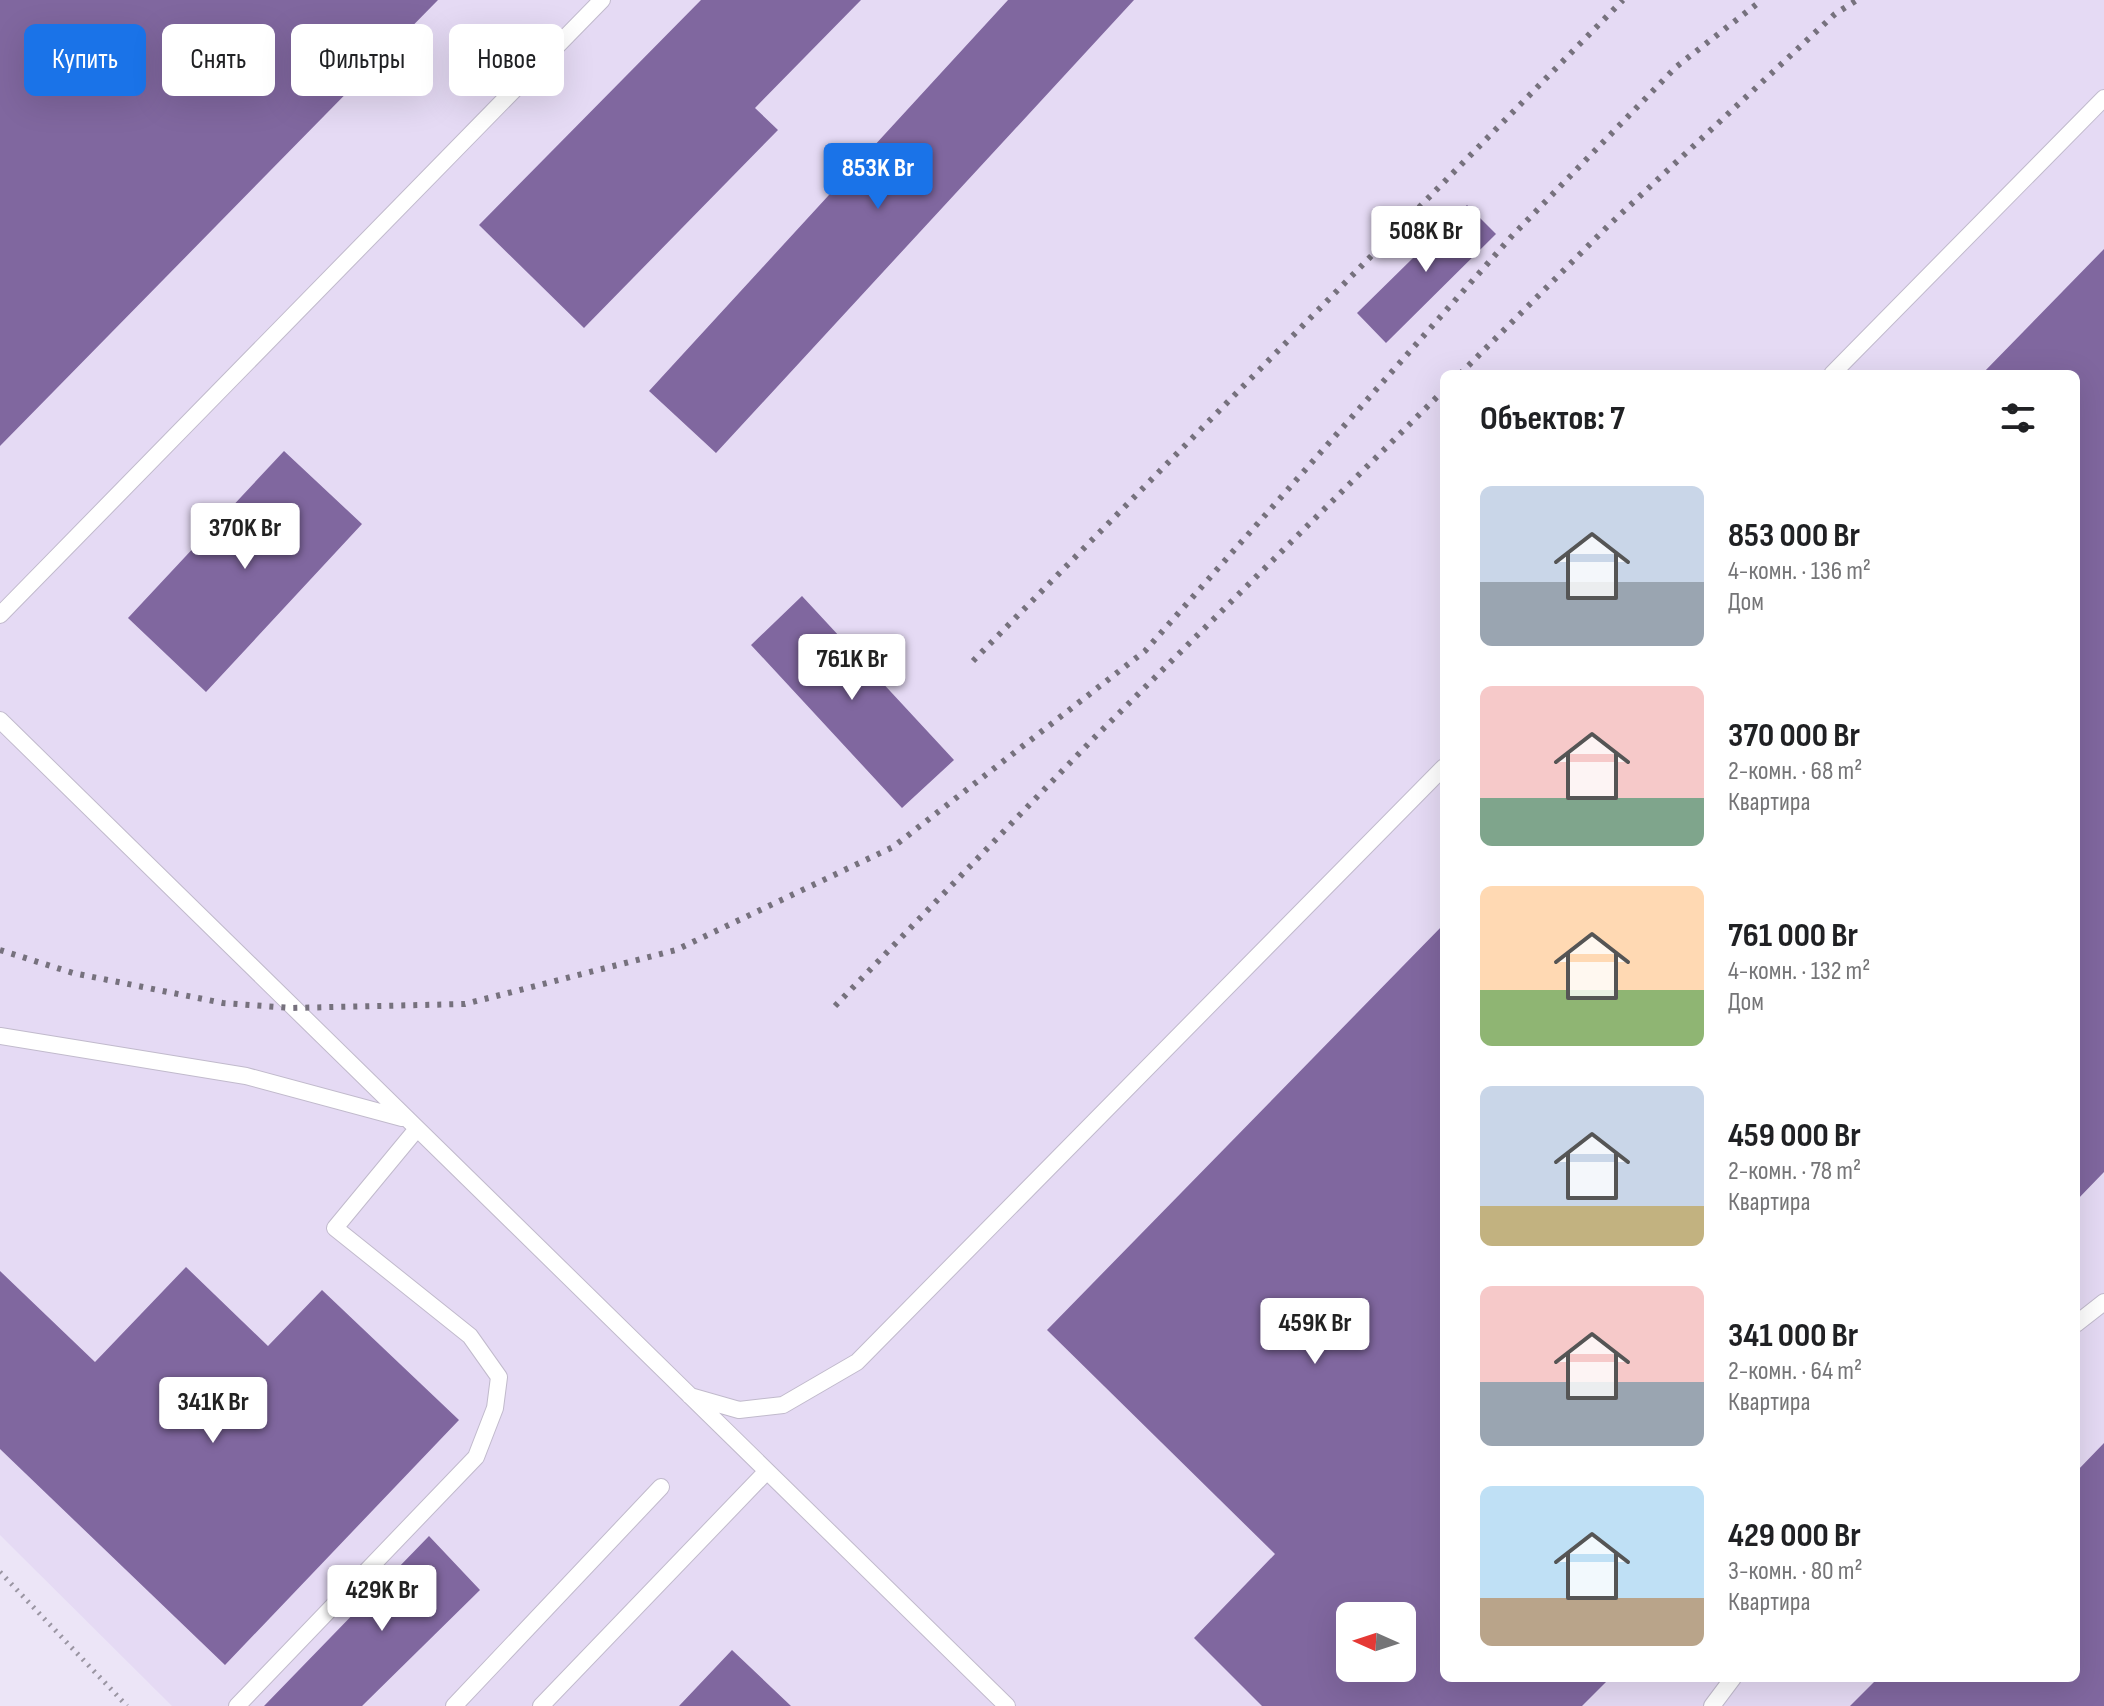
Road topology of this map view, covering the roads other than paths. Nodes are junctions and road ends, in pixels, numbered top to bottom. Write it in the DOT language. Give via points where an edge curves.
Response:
graph roads {
  1 [pos="602,0"];
  2 [pos="2104,98"];
  3 [pos="1836,370"];
  4 [pos="0,615"];
  5 [pos="0,720"];
  6 [pos="1440,771"];
  7 [pos="0,1036"];
  8 [pos="410,1124"];
  9 [pos="2104,1302"];
  10 [pos="2080,1321"];
  11 [pos="688,1396"];
  12 [pos="766,1472"];
  13 [pos="661,1487"];
  14 [pos="1730,1682"];
  15 [pos="237,1706"];
  16 [pos="454,1706"];
  17 [pos="541,1706"];
  18 [pos="1007,1706"];
  19 [pos="1712,1706"];
  1 -- 4 [label="lane"];
  2 -- 3 [label="lane"];
  5 -- 8 [label="lane"];
  6 -- 11 [label="lane" via="857,1362 783,1405 739,1410"];
  7 -- 8 [label="lane" via="246,1076"];
  8 -- 11 [label="lane"];
  8 -- 15 [label="lane" via="335,1228 470,1336 499,1377 495,1408 476,1457"];
  9 -- 10 [label="lane"];
  11 -- 12 [label="lane"];
  12 -- 17 [label="lane"];
  12 -- 18 [label="lane"];
  13 -- 16 [label="lane"];
  14 -- 19 [label="lane"];
}
